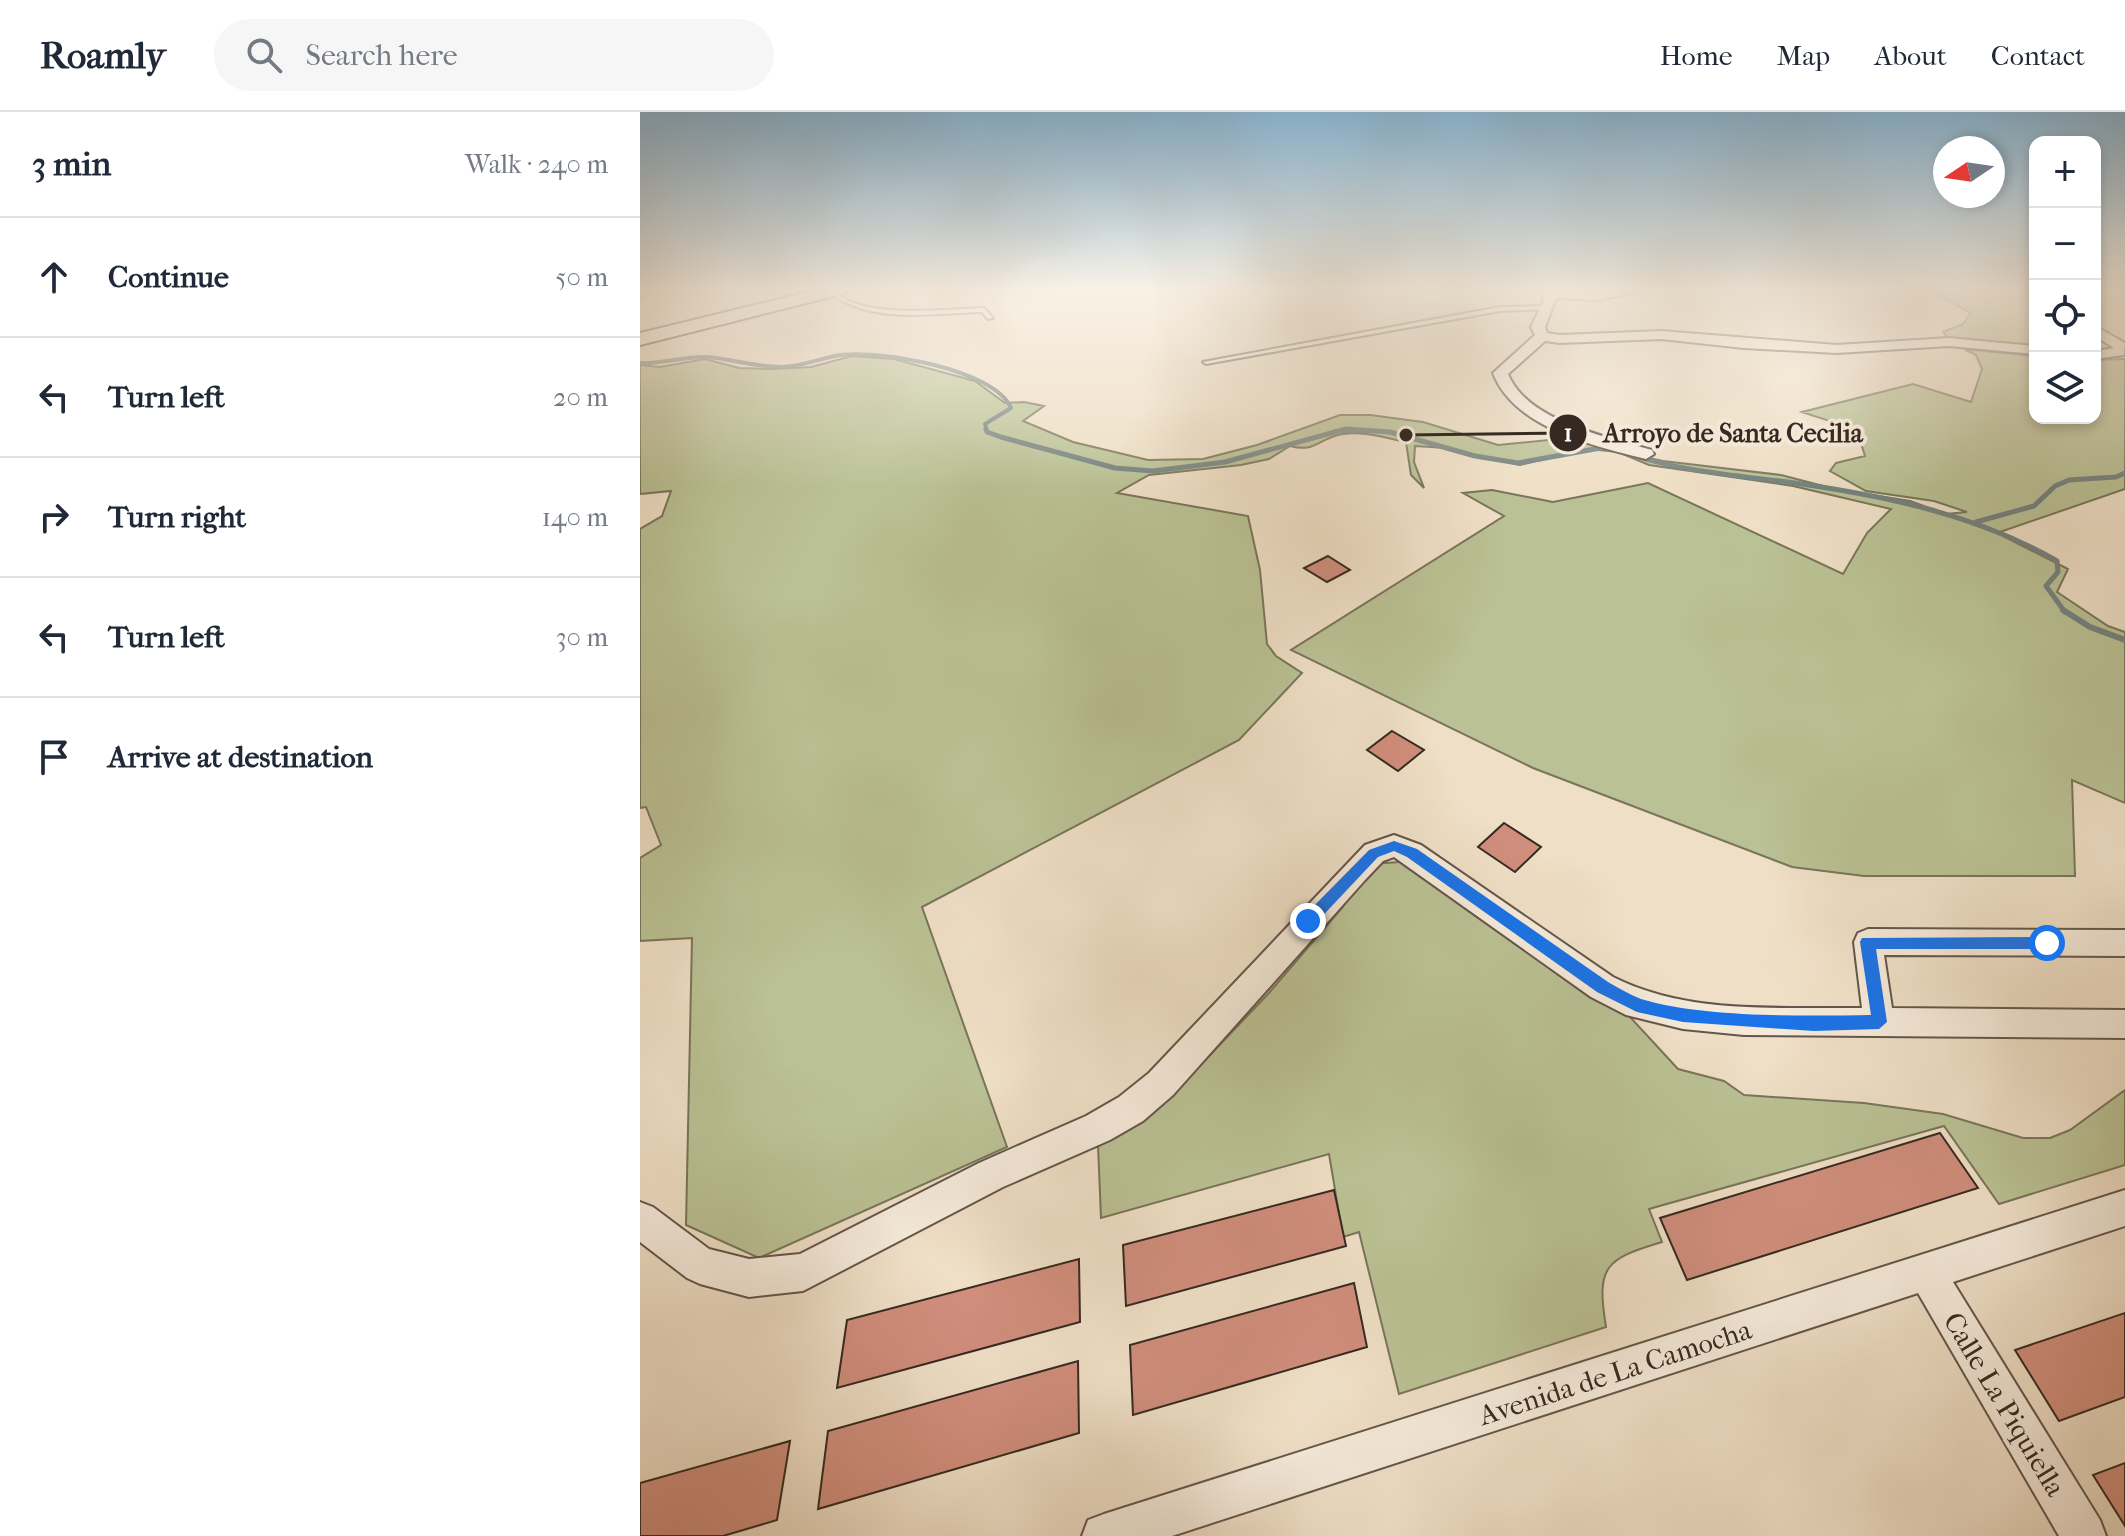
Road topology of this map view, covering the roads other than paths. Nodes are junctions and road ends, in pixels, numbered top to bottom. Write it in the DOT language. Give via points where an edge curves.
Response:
graph roads {
  1 [pos="1242,355"];
  2 [pos="1520,355"];
  3 [pos="1206,362"];
  4 [pos="1646,454"];
  5 [pos="2125,943"];
  6 [pos="1879,1022"];
  7 [pos="2125,1024"];
  8 [pos="2125,1208"];
  9 [pos="640,1220"];
  10 [pos="1926,1272"];
  11 [pos="1110,1535"];
  12 [pos="2084,1536"];
  1 -- 3 [label="lane"];
  2 -- 4 [label="street" via="1500,373 1514,400 1572,430"];
  5 -- 6 [label="street" via="1868,942"];
  6 -- 7 [label="street"];
  6 -- 9 [label="street" via="1744,1021 1637,1005 1602,987 1425,861 1394,846 1374,853 1355,872 1161,1084 1098,1128 991,1175 803,1272 749,1278 700,1265"];
  8 -- 10 [label="street, Avenida de La Camocha"];
  10 -- 11 [label="street, Avenida de La Camocha"];
  10 -- 12 [label="street, Calle La Piquiella"];
}
